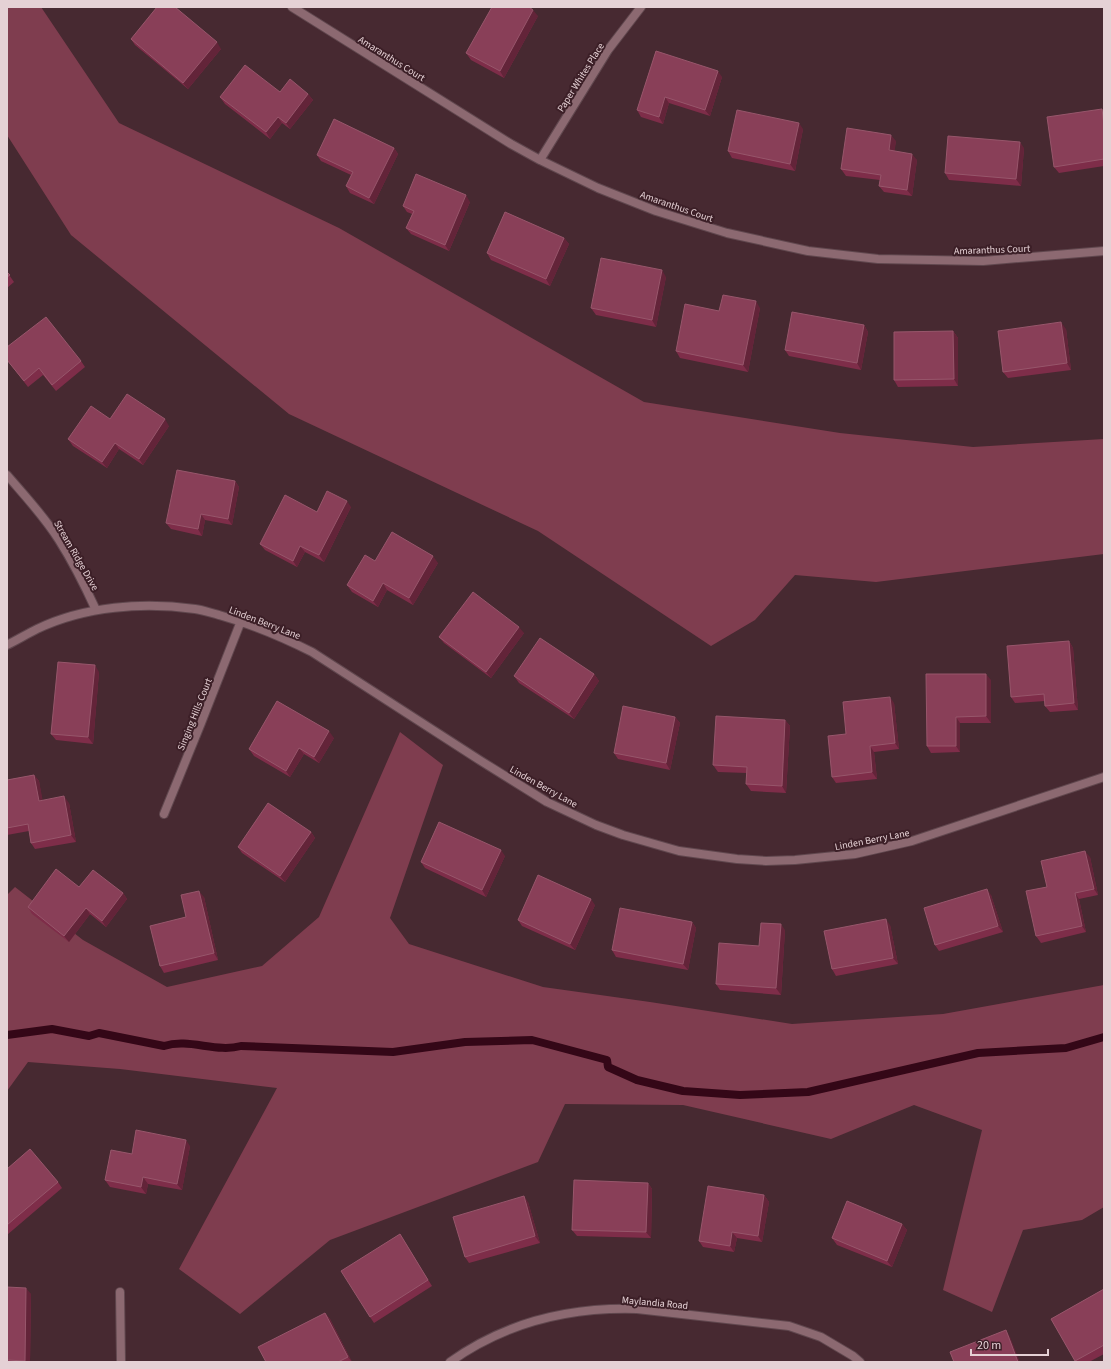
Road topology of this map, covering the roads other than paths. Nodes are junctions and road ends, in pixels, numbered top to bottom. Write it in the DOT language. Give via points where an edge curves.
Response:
graph roads {
  1 [pos="292,7"];
  2 [pos="641,7"];
  3 [pos="540,160"];
  4 [pos="1104,251"];
  5 [pos="7,475"];
  6 [pos="96,610"];
  7 [pos="241,622"];
  8 [pos="7,645"];
  9 [pos="1104,777"];
  10 [pos="164,814"];
  11 [pos="120,1292"];
  12 [pos="121,1362"];
  13 [pos="450,1362"];
  14 [pos="860,1362"];
  1 -- 3 [label="street, Amaranthus Court"];
  2 -- 3 [label="street, Paper Whites Place" via="608,50"];
  3 -- 4 [label="street, Amaranthus Court" via="598,188 656,211 727,233 808,251 878,260 982,261"];
  5 -- 6 [label="street, Stream Ridge Drive" via="59,540"];
  6 -- 7 [label="street, Linden Berry Lane" via="156,606 196,609"];
  6 -- 8 [label="street, Linden Berry Lane" via="37,629"];
  7 -- 9 [label="street, Linden Berry Lane" via="287,639 312,652 481,762 548,802 596,825 679,851 766,861 854,854 912,841"];
  7 -- 10 [label="street, Singing Hills Court"];
  11 -- 12 [label="street"];
  13 -- 14 [label="street, Maylandia Road" via="464,1352 524,1324 568,1312 614,1308 789,1326 821,1336"];
}
